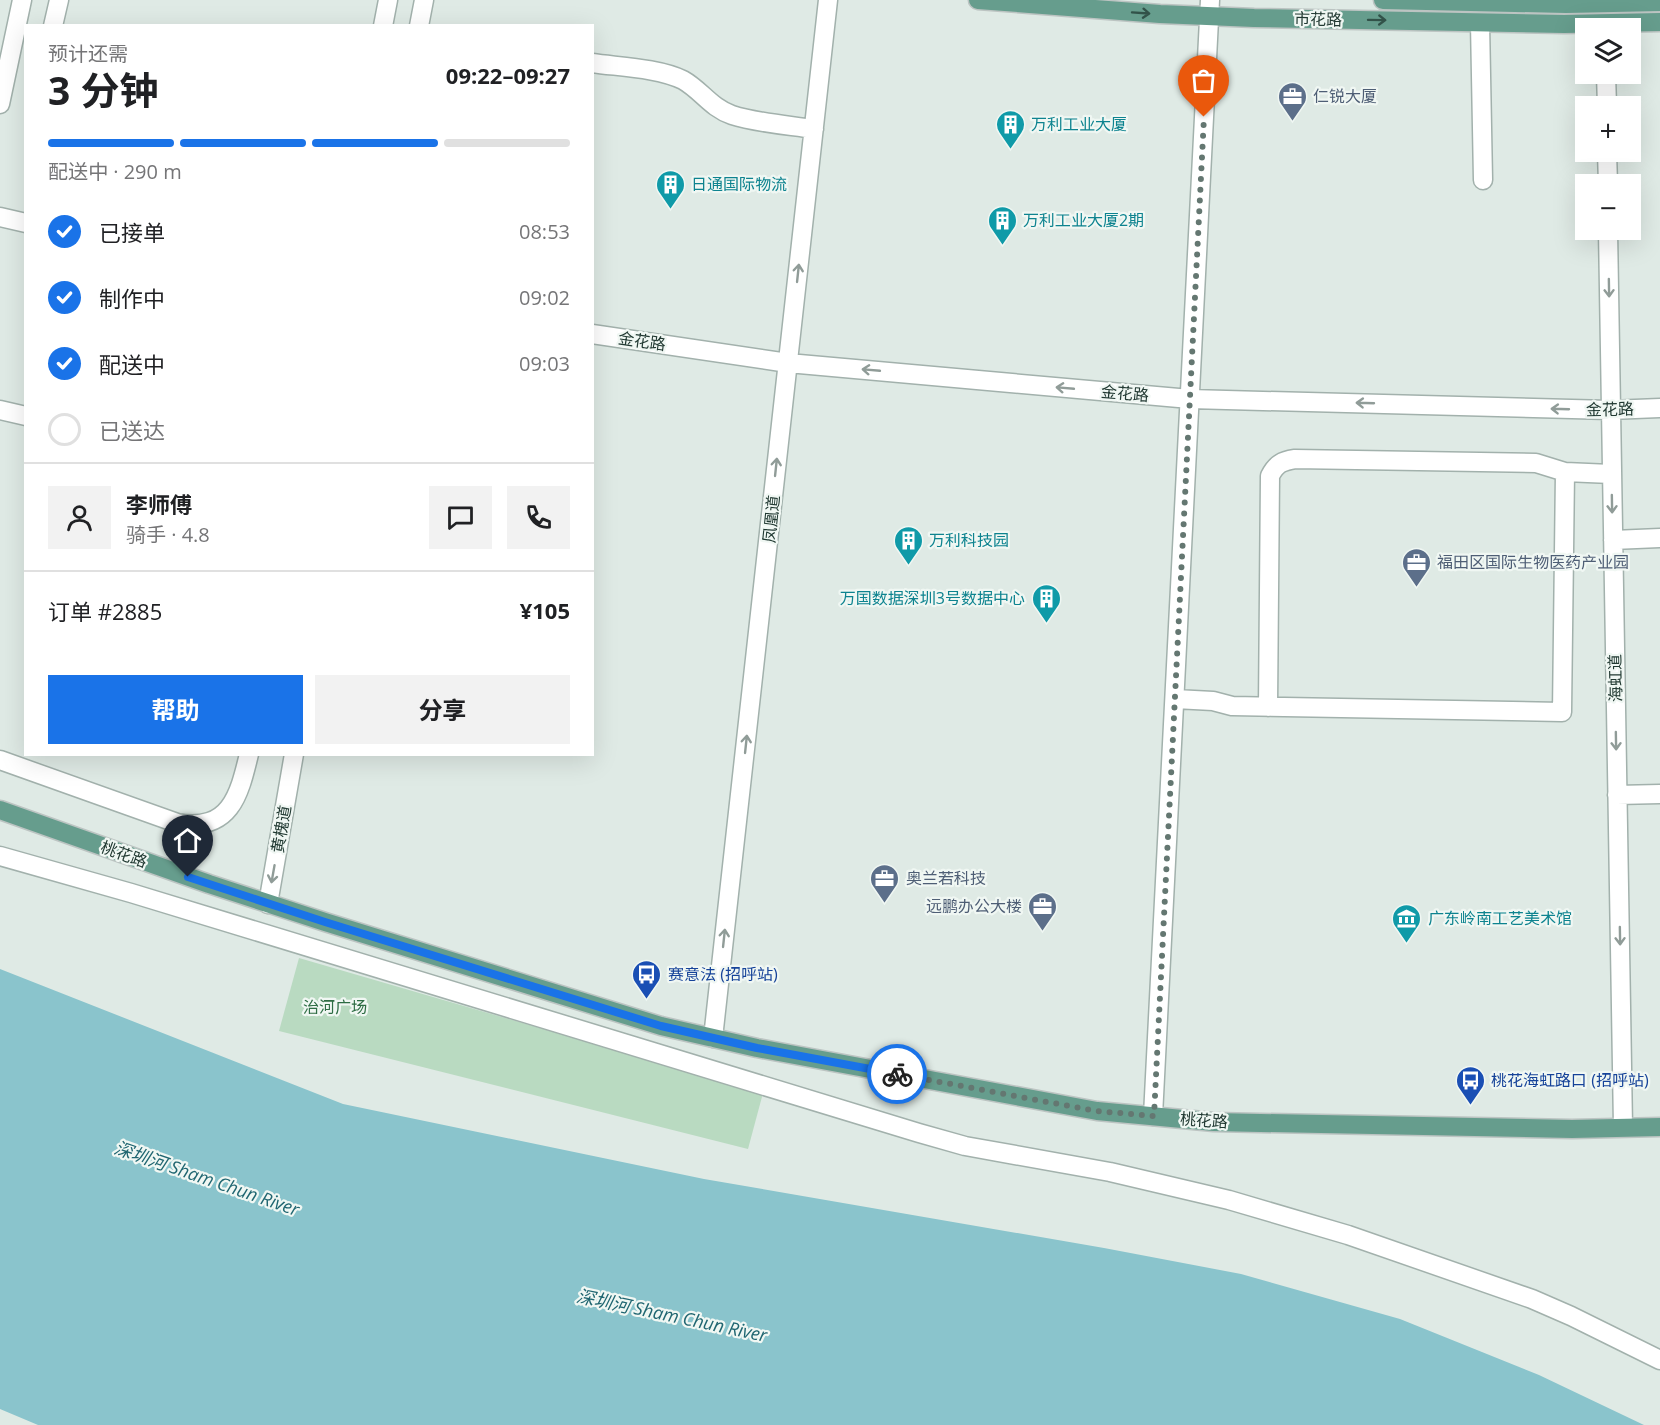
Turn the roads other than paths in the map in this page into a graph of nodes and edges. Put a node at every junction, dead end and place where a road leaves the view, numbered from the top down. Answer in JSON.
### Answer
{"nodes":[{"id":1,"x":22,"y":0,"type":"edge"},
{"id":2,"x":59,"y":0,"type":"edge"},
{"id":3,"x":388,"y":0,"type":"edge"},
{"id":4,"x":424,"y":0,"type":"edge"},
{"id":5,"x":828,"y":0,"type":"edge"},
{"id":6,"x":978,"y":0,"type":"edge"},
{"id":7,"x":1383,"y":0,"type":"edge"},
{"id":8,"x":1606,"y":2,"type":"edge"},
{"id":9,"x":1660,"y":2,"type":"edge"},
{"id":10,"x":1210,"y":8,"type":"edge"},
{"id":11,"x":1606,"y":18,"type":"edge"},
{"id":12,"x":1660,"y":22,"type":"edge"},
{"id":13,"x":1480,"y":23,"type":"junction"},
{"id":14,"x":1641,"y":23,"type":"edge"},
{"id":15,"x":53,"y":24,"type":"edge"},
{"id":16,"x":383,"y":24,"type":"edge"},
{"id":17,"x":419,"y":24,"type":"edge"},
{"id":18,"x":1575,"y":25,"type":"edge"},
{"id":19,"x":594,"y":63,"type":"edge"},
{"id":20,"x":0,"y":104,"type":"edge"},
{"id":21,"x":814,"y":129,"type":"junction"},
{"id":22,"x":1483,"y":180,"type":"dead end"},
{"id":23,"x":0,"y":217,"type":"edge"},
{"id":24,"x":24,"y":223,"type":"edge"},
{"id":25,"x":1608,"y":240,"type":"edge"},
{"id":26,"x":594,"y":334,"type":"edge"},
{"id":27,"x":788,"y":363,"type":"junction"},
{"id":28,"x":1190,"y":399,"type":"junction"},
{"id":29,"x":1660,"y":408,"type":"edge"},
{"id":30,"x":0,"y":410,"type":"edge"},
{"id":31,"x":1610,"y":410,"type":"junction"},
{"id":32,"x":24,"y":416,"type":"edge"},
{"id":33,"x":1565,"y":472,"type":"junction"},
{"id":34,"x":1611,"y":474,"type":"junction"},
{"id":35,"x":1660,"y":538,"type":"edge"},
{"id":36,"x":1613,"y":540,"type":"junction"},
{"id":37,"x":1175,"y":699,"type":"junction"},
{"id":38,"x":1268,"y":707,"type":"junction"},
{"id":39,"x":249,"y":756,"type":"edge"},
{"id":40,"x":294,"y":756,"type":"edge"},
{"id":41,"x":0,"y":760,"type":"edge"},
{"id":42,"x":1660,"y":794,"type":"edge"},
{"id":43,"x":1617,"y":795,"type":"junction"},
{"id":44,"x":0,"y":810,"type":"edge"},
{"id":45,"x":0,"y":856,"type":"edge"},
{"id":46,"x":268,"y":904,"type":"junction"},
{"id":47,"x":713,"y":1038,"type":"junction"},
{"id":48,"x":1154,"y":1116,"type":"junction"},
{"id":49,"x":1623,"y":1127,"type":"junction"},
{"id":50,"x":1660,"y":1127,"type":"edge"},
{"id":51,"x":1660,"y":1360,"type":"edge"}],
"edges":[{"from":1,"to":20,"type":"street"},
{"from":2,"to":15,"type":"street"},
{"from":3,"to":16,"type":"street"},
{"from":4,"to":17,"type":"street"},
{"from":5,"to":21,"type":"street","name":"凤凰道"},
{"from":6,"to":10,"type":"main road","name":"市花路","one_way":true},
{"from":7,"to":8,"type":"main road"},
{"from":8,"to":9,"type":"main road"},
{"from":8,"to":11,"type":"street"},
{"from":10,"to":13,"type":"main road","name":"市花路","one_way":true},
{"from":10,"to":28,"type":"street"},
{"from":12,"to":14,"type":"main road","name":"市花路"},
{"from":13,"to":18,"type":"main road","name":"市花路"},
{"from":13,"to":22,"type":"street"},
{"from":19,"to":21,"type":"street"},
{"from":27,"to":21,"type":"street","name":"凤凰道","one_way":true},
{"from":23,"to":24,"type":"street"},
{"from":25,"to":31,"type":"street","name":"海虹道","one_way":true},
{"from":26,"to":27,"type":"street","name":"金花路"},
{"from":28,"to":27,"type":"street","name":"金花路","one_way":true},
{"from":47,"to":27,"type":"street","name":"凤凰道","one_way":true},
{"from":31,"to":28,"type":"street","name":"金花路","one_way":true},
{"from":28,"to":37,"type":"street"},
{"from":29,"to":31,"type":"street","name":"金花路"},
{"from":30,"to":32,"type":"street"},
{"from":31,"to":34,"type":"street","name":"海虹道"},
{"from":33,"to":34,"type":"street"},
{"from":33,"to":38,"type":"street"},
{"from":33,"to":38,"type":"street"},
{"from":34,"to":36,"type":"street","name":"海虹道","one_way":true},
{"from":35,"to":36,"type":"street"},
{"from":36,"to":43,"type":"street","name":"海虹道","one_way":true},
{"from":37,"to":38,"type":"street"},
{"from":37,"to":48,"type":"street"},
{"from":39,"to":41,"type":"street"},
{"from":40,"to":46,"type":"street","name":"黄槐道","one_way":true},
{"from":42,"to":43,"type":"street"},
{"from":43,"to":49,"type":"street","name":"海虹道","one_way":true},
{"from":44,"to":46,"type":"main road","name":"桃花路"},
{"from":45,"to":51,"type":"street"},
{"from":46,"to":47,"type":"main road","name":"桃花路"},
{"from":47,"to":48,"type":"main road","name":"桃花路"},
{"from":48,"to":49,"type":"main road","name":"桃花路"},
{"from":49,"to":50,"type":"main road","name":"桃花路"}]}
